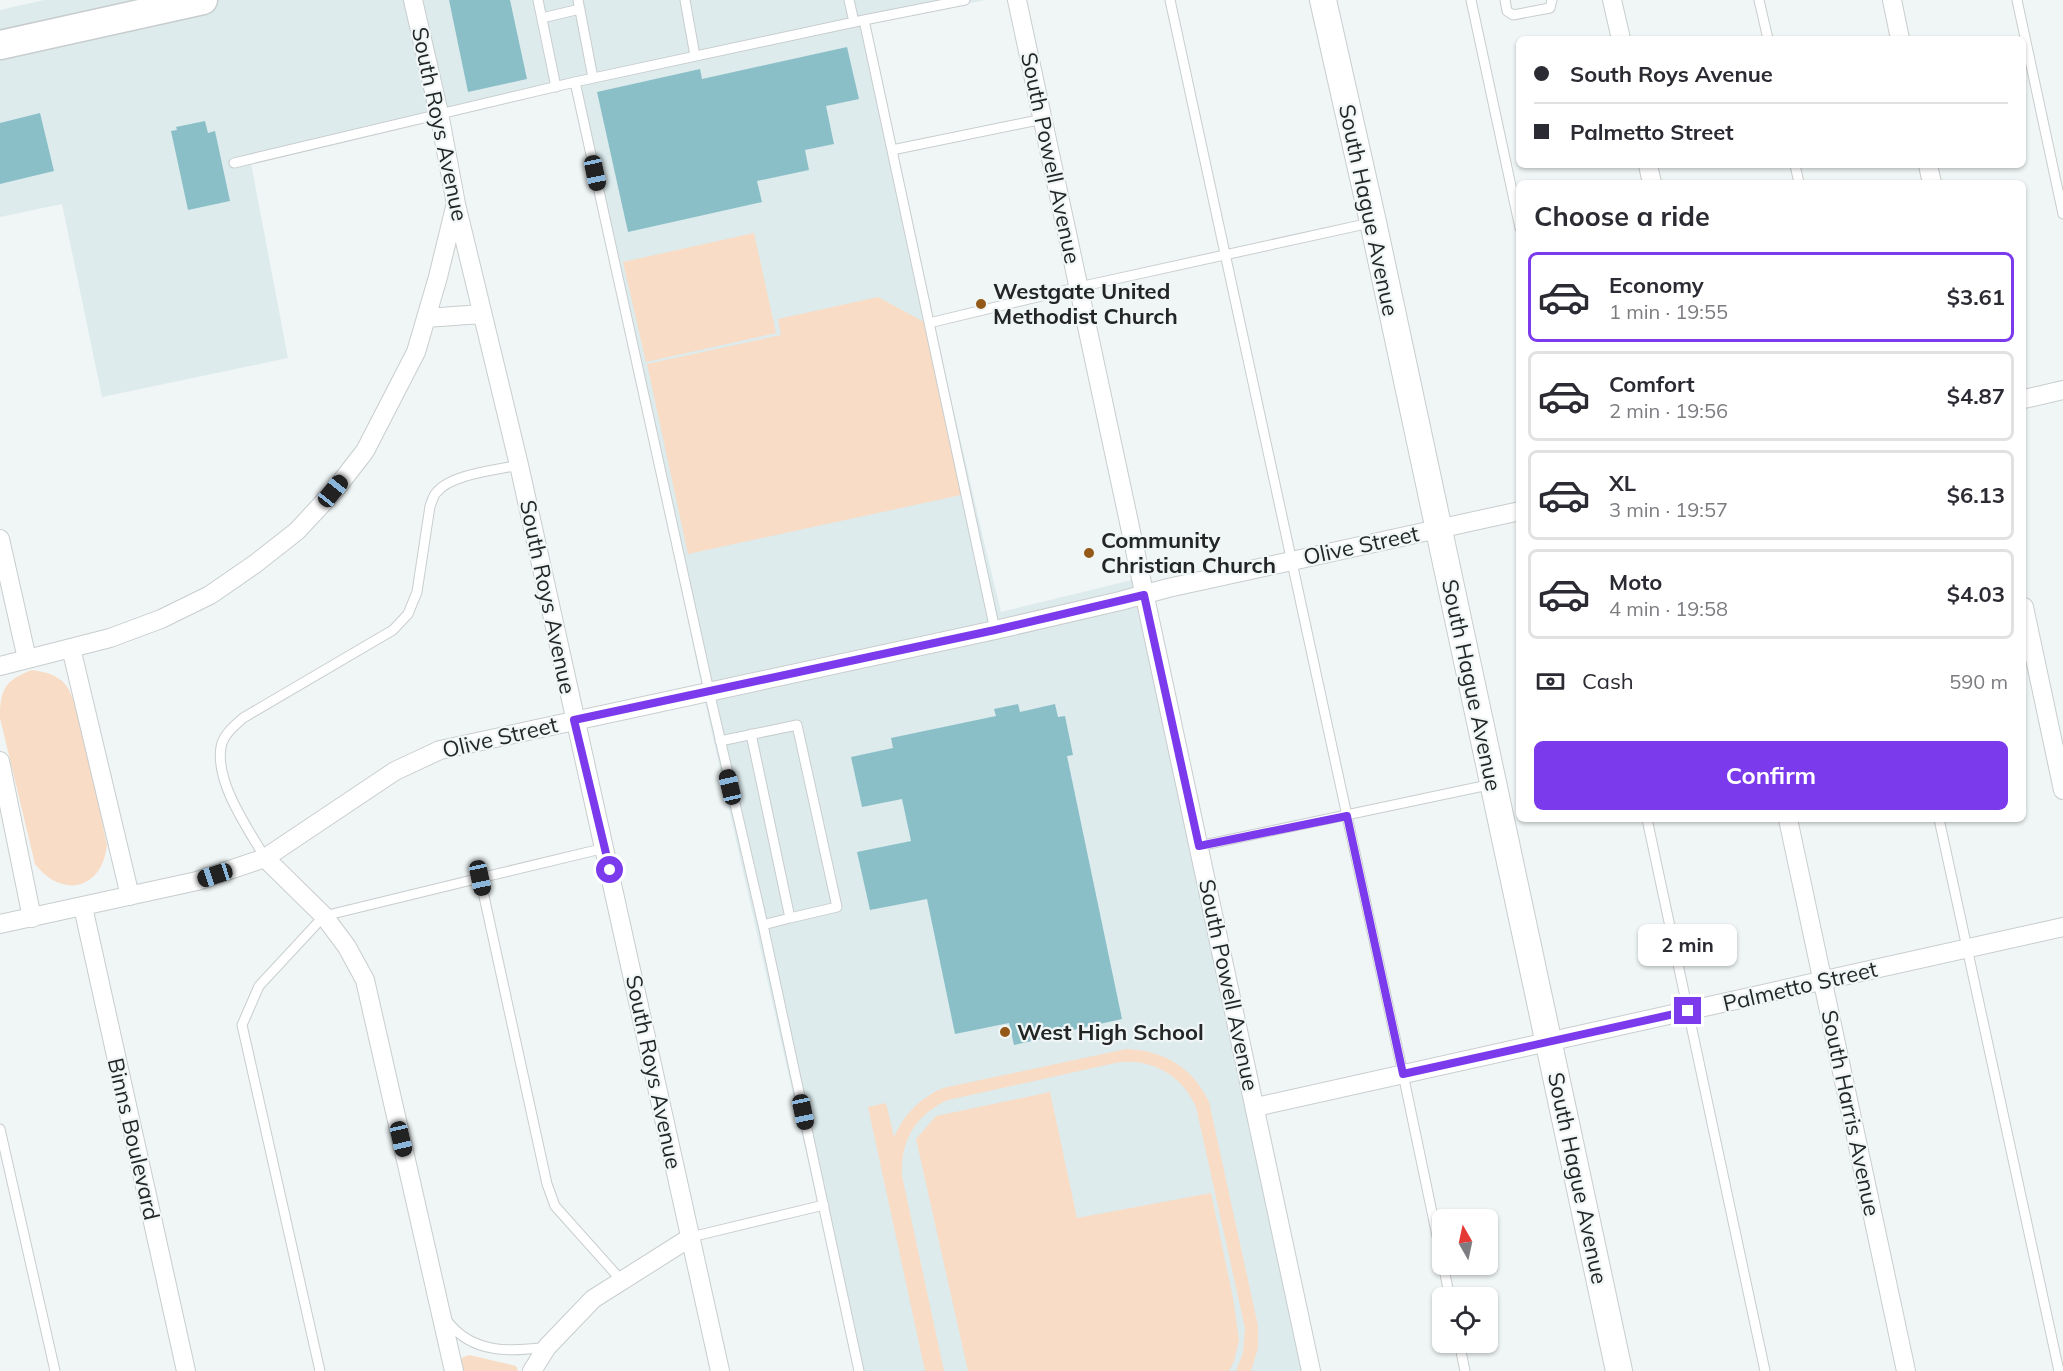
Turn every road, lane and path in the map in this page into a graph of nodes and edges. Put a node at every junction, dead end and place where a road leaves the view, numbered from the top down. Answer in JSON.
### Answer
{"nodes":[{"id":1,"x":203,"y":0,"type":"edge"},
{"id":2,"x":413,"y":0,"type":"edge"},
{"id":3,"x":538,"y":0,"type":"edge"},
{"id":4,"x":685,"y":0,"type":"edge"},
{"id":5,"x":849,"y":0,"type":"edge"},
{"id":6,"x":962,"y":0,"type":"edge"},
{"id":7,"x":1017,"y":0,"type":"edge"},
{"id":8,"x":1170,"y":0,"type":"edge"},
{"id":9,"x":1323,"y":0,"type":"edge"},
{"id":10,"x":1471,"y":0,"type":"edge"},
{"id":11,"x":1505,"y":0,"type":"edge"},
{"id":12,"x":1552,"y":0,"type":"edge"},
{"id":13,"x":1612,"y":0,"type":"edge"},
{"id":14,"x":1759,"y":0,"type":"edge"},
{"id":15,"x":1892,"y":0,"type":"edge"},
{"id":16,"x":2017,"y":0,"type":"edge"},
{"id":17,"x":579,"y":5,"type":"edge"},
{"id":18,"x":542,"y":18,"type":"junction"},
{"id":19,"x":864,"y":20,"type":"junction"},
{"id":20,"x":854,"y":22,"type":"junction"},
{"id":21,"x":1620,"y":36,"type":"edge"},
{"id":22,"x":1767,"y":36,"type":"edge"},
{"id":23,"x":1899,"y":36,"type":"edge"},
{"id":24,"x":2025,"y":36,"type":"edge"},
{"id":25,"x":2026,"y":42,"type":"edge"},
{"id":26,"x":0,"y":45,"type":"edge"},
{"id":27,"x":695,"y":56,"type":"junction"},
{"id":28,"x":594,"y":78,"type":"junction"},
{"id":29,"x":575,"y":82,"type":"junction"},
{"id":30,"x":556,"y":87,"type":"junction"},
{"id":31,"x":439,"y":113,"type":"junction"},
{"id":32,"x":1043,"y":119,"type":"junction"},
{"id":33,"x":892,"y":150,"type":"junction"},
{"id":34,"x":234,"y":163,"type":"dead end"},
{"id":35,"x":456,"y":204,"type":"junction"},
{"id":36,"x":1516,"y":209,"type":"edge"},
{"id":37,"x":2063,"y":214,"type":"edge"},
{"id":38,"x":1372,"y":222,"type":"junction"},
{"id":39,"x":1226,"y":255,"type":"junction"},
{"id":40,"x":1079,"y":287,"type":"junction"},
{"id":41,"x":482,"y":314,"type":"junction"},
{"id":42,"x":426,"y":318,"type":"junction"},
{"id":43,"x":929,"y":323,"type":"junction"},
{"id":44,"x":2063,"y":390,"type":"edge"},
{"id":45,"x":2026,"y":399,"type":"edge"},
{"id":46,"x":519,"y":465,"type":"junction"},
{"id":47,"x":1516,"y":512,"type":"edge"},
{"id":48,"x":1438,"y":528,"type":"junction"},
{"id":49,"x":0,"y":539,"type":"edge"},
{"id":50,"x":1291,"y":561,"type":"junction"},
{"id":51,"x":1144,"y":595,"type":"junction"},
{"id":52,"x":2026,"y":616,"type":"edge"},
{"id":53,"x":995,"y":630,"type":"junction"},
{"id":54,"x":70,"y":648,"type":"junction"},
{"id":55,"x":27,"y":659,"type":"junction"},
{"id":56,"x":0,"y":666,"type":"edge"},
{"id":57,"x":709,"y":691,"type":"junction"},
{"id":58,"x":574,"y":720,"type":"junction"},
{"id":59,"x":751,"y":734,"type":"junction"},
{"id":60,"x":720,"y":741,"type":"junction"},
{"id":61,"x":0,"y":761,"type":"edge"},
{"id":62,"x":1493,"y":784,"type":"junction"},
{"id":63,"x":2063,"y":790,"type":"edge"},
{"id":64,"x":1347,"y":816,"type":"junction"},
{"id":65,"x":1648,"y":822,"type":"edge"},
{"id":66,"x":1789,"y":822,"type":"edge"},
{"id":67,"x":1940,"y":822,"type":"edge"},
{"id":68,"x":1199,"y":846,"type":"junction"},
{"id":69,"x":605,"y":848,"type":"junction"},
{"id":70,"x":265,"y":858,"type":"junction"},
{"id":71,"x":480,"y":878,"type":"junction"},
{"id":72,"x":130,"y":896,"type":"junction"},
{"id":73,"x":83,"y":907,"type":"junction"},
{"id":74,"x":324,"y":916,"type":"junction"},
{"id":75,"x":32,"y":918,"type":"junction"},
{"id":76,"x":790,"y":918,"type":"junction"},
{"id":77,"x":0,"y":924,"type":"edge"},
{"id":78,"x":763,"y":925,"type":"junction"},
{"id":79,"x":2063,"y":927,"type":"edge"},
{"id":80,"x":1967,"y":949,"type":"junction"},
{"id":81,"x":1822,"y":981,"type":"junction"},
{"id":82,"x":1688,"y":1011,"type":"junction"},
{"id":83,"x":1548,"y":1042,"type":"junction"},
{"id":84,"x":1403,"y":1074,"type":"junction"},
{"id":85,"x":1256,"y":1107,"type":"junction"},
{"id":86,"x":0,"y":1129,"type":"edge"},
{"id":87,"x":824,"y":1205,"type":"junction"},
{"id":88,"x":691,"y":1238,"type":"junction"},
{"id":89,"x":622,"y":1281,"type":"junction"},
{"id":90,"x":1448,"y":1287,"type":"edge"},
{"id":91,"x":442,"y":1315,"type":"junction"},
{"id":92,"x":547,"y":1347,"type":"junction"},
{"id":93,"x":1461,"y":1353,"type":"edge"},
{"id":94,"x":55,"y":1371,"type":"edge"},
{"id":95,"x":186,"y":1371,"type":"edge"},
{"id":96,"x":320,"y":1371,"type":"edge"},
{"id":97,"x":454,"y":1371,"type":"edge"},
{"id":98,"x":532,"y":1371,"type":"edge"},
{"id":99,"x":720,"y":1371,"type":"edge"},
{"id":100,"x":859,"y":1371,"type":"edge"},
{"id":101,"x":1311,"y":1371,"type":"edge"},
{"id":102,"x":1465,"y":1371,"type":"edge"},
{"id":103,"x":1619,"y":1371,"type":"edge"},
{"id":104,"x":1766,"y":1371,"type":"edge"},
{"id":105,"x":1906,"y":1371,"type":"edge"},
{"id":106,"x":2059,"y":1371,"type":"edge"}],
"edges":[{"from":1,"to":26,"type":"main road"},
{"from":2,"to":31,"type":"street","name":"South Roys Avenue"},
{"from":3,"to":18,"type":"lane"},
{"from":4,"to":27,"type":"lane"},
{"from":5,"to":20,"type":"lane"},
{"from":6,"to":19,"type":"lane"},
{"from":7,"to":32,"type":"street","name":"South Powell Avenue"},
{"from":8,"to":39,"type":"lane"},
{"from":9,"to":38,"type":"main road","name":"South Hague Avenue"},
{"from":10,"to":36,"type":"lane"},
{"from":11,"to":12,"type":"lane"},
{"from":13,"to":21,"type":"street"},
{"from":14,"to":22,"type":"lane"},
{"from":15,"to":23,"type":"street"},
{"from":16,"to":24,"type":"lane"},
{"from":17,"to":18,"type":"lane"},
{"from":17,"to":28,"type":"lane"},
{"from":18,"to":30,"type":"lane"},
{"from":19,"to":20,"type":"lane"},
{"from":19,"to":33,"type":"lane"},
{"from":20,"to":27,"type":"lane"},
{"from":25,"to":37,"type":"lane"},
{"from":27,"to":28,"type":"lane"},
{"from":28,"to":29,"type":"lane"},
{"from":29,"to":30,"type":"lane"},
{"from":29,"to":57,"type":"lane"},
{"from":30,"to":31,"type":"lane"},
{"from":31,"to":34,"type":"lane"},
{"from":31,"to":35,"type":"street","name":"South Roys Avenue"},
{"from":32,"to":33,"type":"lane"},
{"from":32,"to":40,"type":"street","name":"South Powell Avenue"},
{"from":33,"to":43,"type":"lane"},
{"from":35,"to":41,"type":"street","name":"South Roys Avenue"},
{"from":35,"to":42,"type":"street"},
{"from":38,"to":39,"type":"lane"},
{"from":38,"to":48,"type":"main road","name":"South Hague Avenue"},
{"from":39,"to":40,"type":"lane"},
{"from":39,"to":50,"type":"lane"},
{"from":40,"to":43,"type":"lane"},
{"from":40,"to":51,"type":"street","name":"South Powell Avenue"},
{"from":41,"to":42,"type":"street"},
{"from":41,"to":46,"type":"street","name":"South Roys Avenue"},
{"from":42,"to":54,"type":"street"},
{"from":43,"to":53,"type":"lane"},
{"from":44,"to":45,"type":"street"},
{"from":46,"to":58,"type":"street","name":"South Roys Avenue"},
{"from":46,"to":70,"type":"lane"},
{"from":47,"to":48,"type":"street","name":"Olive Street"},
{"from":48,"to":50,"type":"street","name":"Olive Street"},
{"from":48,"to":62,"type":"main road","name":"South Hague Avenue"},
{"from":49,"to":55,"type":"street"},
{"from":50,"to":51,"type":"street","name":"Olive Street"},
{"from":50,"to":64,"type":"lane"},
{"from":51,"to":53,"type":"street","name":"Olive Street"},
{"from":51,"to":68,"type":"street","name":"South Powell Avenue"},
{"from":52,"to":63,"type":"street"},
{"from":53,"to":57,"type":"street","name":"Olive Street"},
{"from":54,"to":55,"type":"street"},
{"from":54,"to":72,"type":"street"},
{"from":55,"to":56,"type":"street"},
{"from":57,"to":58,"type":"street","name":"Olive Street"},
{"from":57,"to":60,"type":"lane"},
{"from":58,"to":69,"type":"street","name":"South Roys Avenue"},
{"from":58,"to":70,"type":"street","name":"Olive Street"},
{"from":59,"to":60,"type":"lane"},
{"from":59,"to":76,"type":"lane"},
{"from":59,"to":76,"type":"lane"},
{"from":60,"to":78,"type":"lane"},
{"from":61,"to":75,"type":"street"},
{"from":62,"to":64,"type":"lane"},
{"from":62,"to":83,"type":"main road","name":"South Hague Avenue"},
{"from":64,"to":68,"type":"lane"},
{"from":64,"to":84,"type":"lane"},
{"from":65,"to":82,"type":"lane"},
{"from":66,"to":81,"type":"street","name":"South Harris Avenue"},
{"from":67,"to":80,"type":"lane"},
{"from":68,"to":85,"type":"street","name":"South Powell Avenue"},
{"from":69,"to":71,"type":"lane"},
{"from":69,"to":88,"type":"street","name":"South Roys Avenue"},
{"from":70,"to":72,"type":"street","name":"Olive Street"},
{"from":70,"to":74,"type":"street"},
{"from":71,"to":74,"type":"lane"},
{"from":71,"to":89,"type":"lane"},
{"from":72,"to":73,"type":"street","name":"Olive Street"},
{"from":73,"to":75,"type":"street","name":"Olive Street"},
{"from":73,"to":95,"type":"street","name":"Binns Boulevard"},
{"from":74,"to":91,"type":"street"},
{"from":74,"to":96,"type":"lane"},
{"from":75,"to":77,"type":"street","name":"Olive Street"},
{"from":76,"to":78,"type":"lane"},
{"from":78,"to":87,"type":"lane"},
{"from":79,"to":80,"type":"street","name":"Palmetto Street"},
{"from":80,"to":81,"type":"street","name":"Palmetto Street"},
{"from":80,"to":106,"type":"lane"},
{"from":81,"to":82,"type":"street","name":"Palmetto Street"},
{"from":81,"to":105,"type":"street","name":"South Harris Avenue"},
{"from":82,"to":83,"type":"street","name":"Palmetto Street"},
{"from":82,"to":104,"type":"lane"},
{"from":83,"to":84,"type":"street","name":"Palmetto Street"},
{"from":83,"to":103,"type":"main road","name":"South Hague Avenue"},
{"from":84,"to":85,"type":"street","name":"Palmetto Street"},
{"from":84,"to":90,"type":"lane"},
{"from":85,"to":101,"type":"street","name":"South Powell Avenue"},
{"from":86,"to":94,"type":"lane"},
{"from":87,"to":88,"type":"lane"},
{"from":87,"to":100,"type":"lane"},
{"from":88,"to":89,"type":"street"},
{"from":88,"to":99,"type":"street","name":"South Roys Avenue"},
{"from":89,"to":92,"type":"street"},
{"from":91,"to":92,"type":"lane"},
{"from":91,"to":97,"type":"street"},
{"from":92,"to":98,"type":"street"},
{"from":93,"to":102,"type":"lane"}]}
